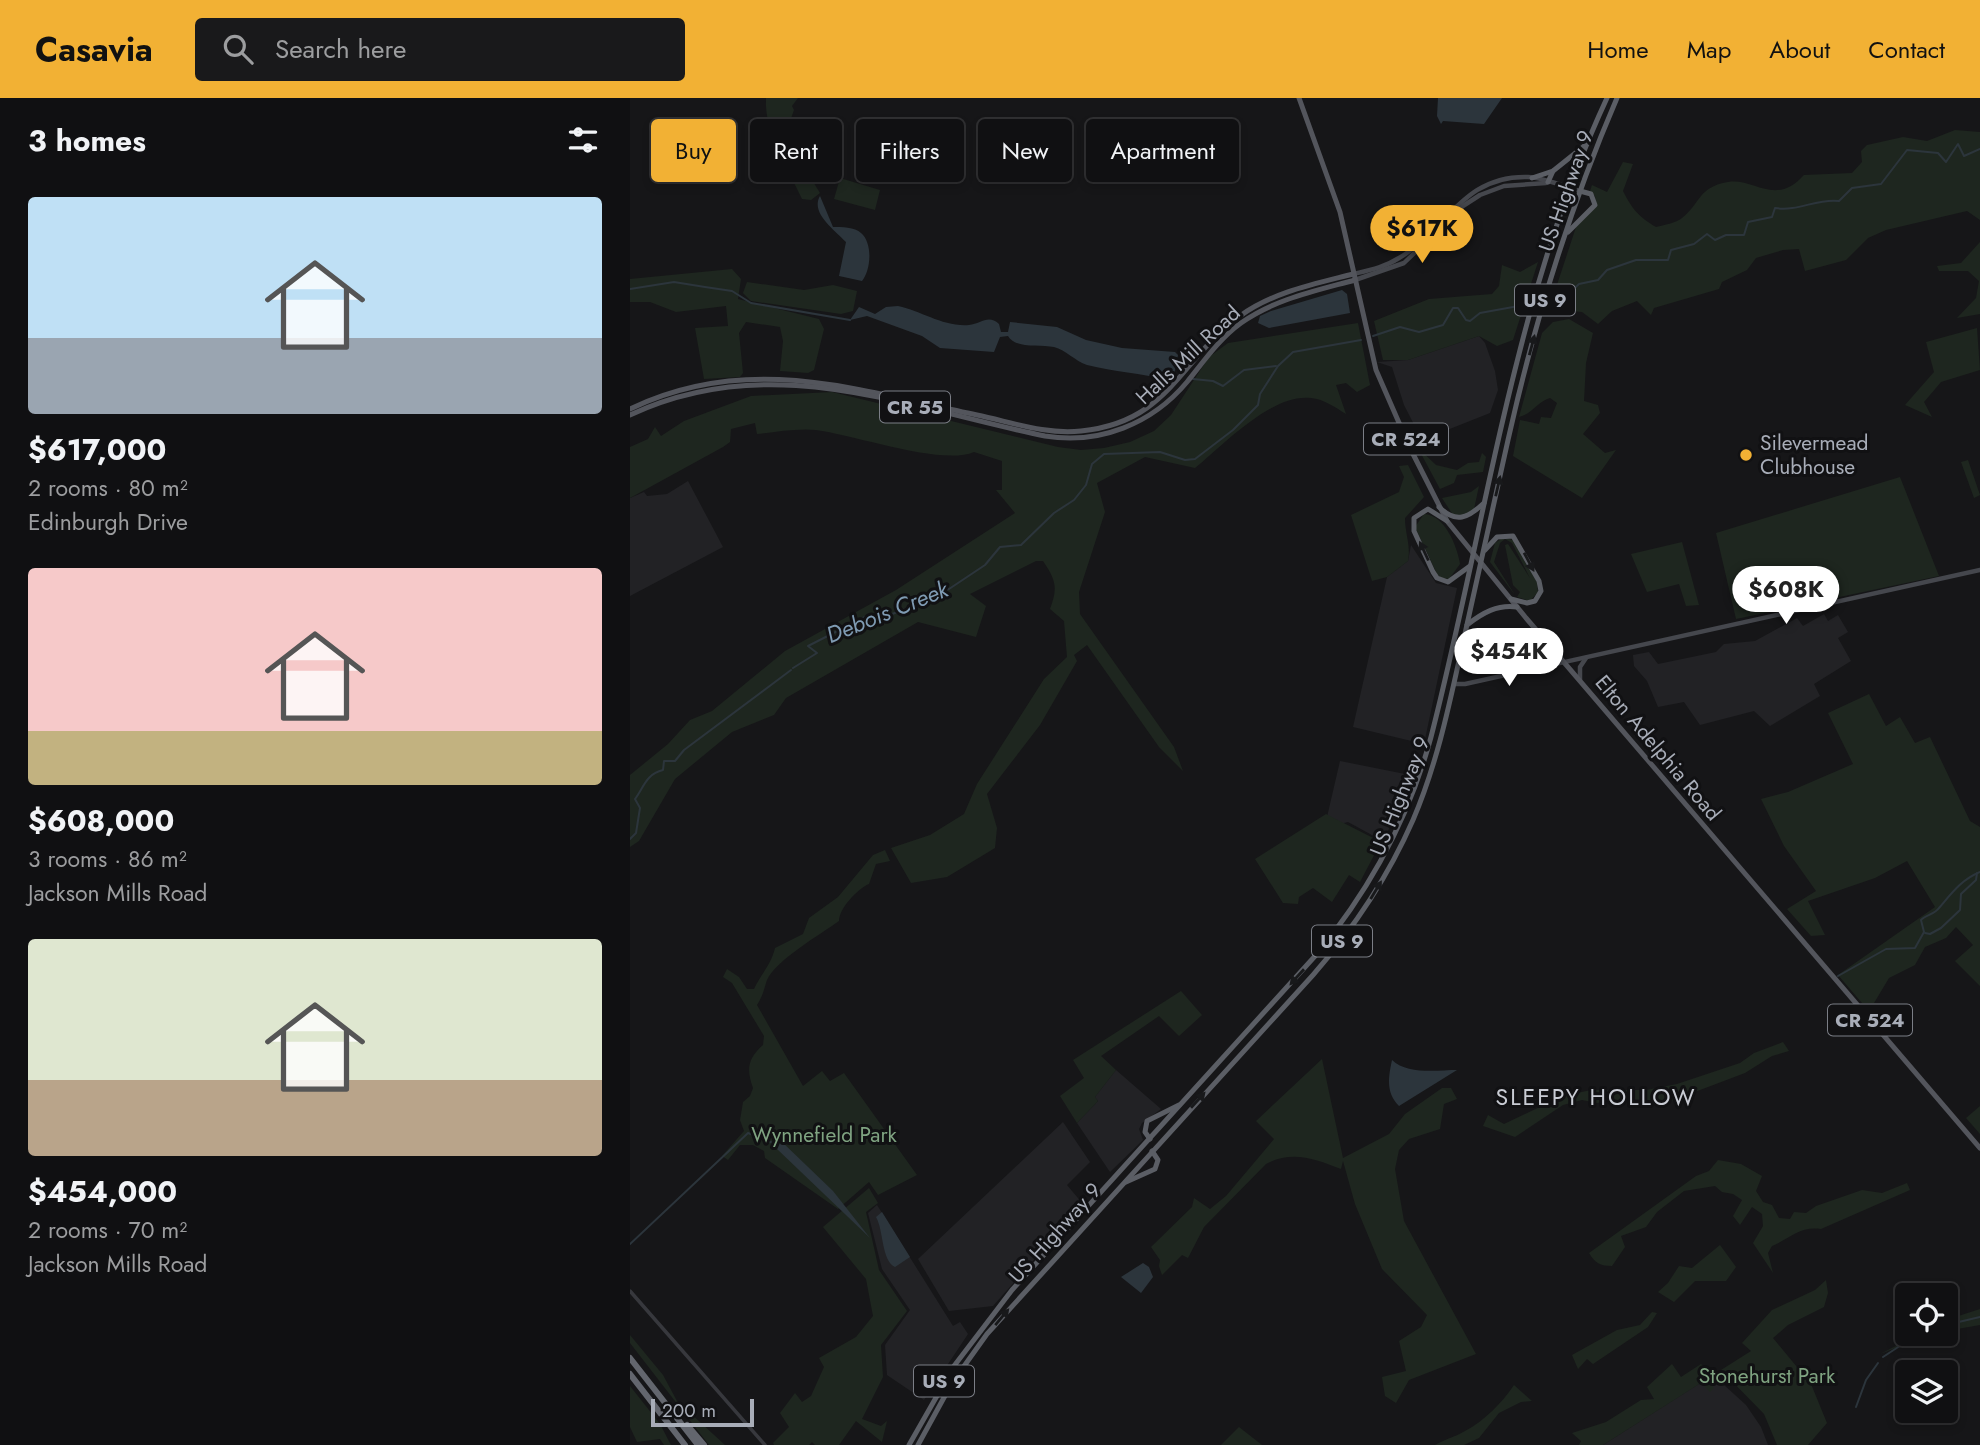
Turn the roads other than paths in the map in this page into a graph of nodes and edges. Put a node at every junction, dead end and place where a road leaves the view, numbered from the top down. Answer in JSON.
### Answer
{"nodes":[{"id":1,"x":1299,"y":98,"type":"edge"},
{"id":2,"x":1607,"y":98,"type":"edge"},
{"id":3,"x":1617,"y":98,"type":"edge"},
{"id":4,"x":1589,"y":142,"type":"junction"},
{"id":5,"x":1553,"y":171,"type":"junction"},
{"id":6,"x":1532,"y":177,"type":"junction"},
{"id":7,"x":1548,"y":182,"type":"junction"},
{"id":8,"x":1571,"y":189,"type":"junction"},
{"id":9,"x":1580,"y":191,"type":"junction"},
{"id":10,"x":1566,"y":234,"type":"junction"},
{"id":11,"x":1354,"y":277,"type":"junction"},
{"id":12,"x":1183,"y":381,"type":"junction"},
{"id":13,"x":630,"y":409,"type":"edge"},
{"id":14,"x":630,"y":415,"type":"edge"},
{"id":15,"x":1484,"y":503,"type":"junction"},
{"id":16,"x":1439,"y":507,"type":"junction"},
{"id":17,"x":1447,"y":521,"type":"junction"},
{"id":18,"x":1483,"y":552,"type":"junction"},
{"id":19,"x":1472,"y":553,"type":"junction"},
{"id":20,"x":1481,"y":564,"type":"junction"},
{"id":21,"x":1470,"y":566,"type":"junction"},
{"id":22,"x":1980,"y":570,"type":"edge"},
{"id":23,"x":1511,"y":599,"type":"junction"},
{"id":24,"x":1517,"y":607,"type":"junction"},
{"id":25,"x":1467,"y":625,"type":"junction"},
{"id":26,"x":1553,"y":649,"type":"junction"},
{"id":27,"x":1586,"y":658,"type":"junction"},
{"id":28,"x":1565,"y":663,"type":"junction"},
{"id":29,"x":1545,"y":667,"type":"junction"},
{"id":30,"x":1580,"y":680,"type":"junction"},
{"id":31,"x":1454,"y":684,"type":"junction"},
{"id":32,"x":1183,"y":1103,"type":"junction"},
{"id":33,"x":1150,"y":1139,"type":"junction"},
{"id":34,"x":1163,"y":1139,"type":"junction"},
{"id":35,"x":1980,"y":1148,"type":"edge"},
{"id":36,"x":1152,"y":1151,"type":"junction"},
{"id":37,"x":1139,"y":1152,"type":"junction"},
{"id":38,"x":1122,"y":1184,"type":"junction"},
{"id":39,"x":630,"y":1291,"type":"edge"},
{"id":40,"x":630,"y":1358,"type":"edge"},
{"id":41,"x":630,"y":1374,"type":"edge"},
{"id":42,"x":658,"y":1394,"type":"junction"},
{"id":43,"x":685,"y":1445,"type":"edge"},
{"id":44,"x":698,"y":1445,"type":"edge"},
{"id":45,"x":704,"y":1445,"type":"edge"},
{"id":46,"x":765,"y":1445,"type":"edge"},
{"id":47,"x":909,"y":1445,"type":"edge"},
{"id":48,"x":918,"y":1445,"type":"edge"}],
"edges":[{"from":1,"to":11,"type":"main road","name":"Elton Adelphia Road","number":"CR 524"},
{"from":2,"to":4,"type":"highway","name":"US Highway 9","number":"US 9"},
{"from":3,"to":9,"type":"highway","name":"US Highway 9","number":"US 9"},
{"from":4,"to":5,"type":"highway"},
{"from":4,"to":8,"type":"highway","name":"US Highway 9","number":"US 9"},
{"from":5,"to":6,"type":"highway"},
{"from":5,"to":7,"type":"highway"},
{"from":6,"to":7,"type":"main road"},
{"from":6,"to":11,"type":"main road"},
{"from":7,"to":8,"type":"main road"},
{"from":7,"to":11,"type":"main road"},
{"from":8,"to":9,"type":"main road"},
{"from":8,"to":15,"type":"highway","name":"US Highway 9","number":"US 9"},
{"from":9,"to":10,"type":"highway","name":"US Highway 9","number":"US 9"},
{"from":9,"to":10,"type":"highway"},
{"from":18,"to":10,"type":"highway","name":"US Highway 9","number":"US 9","one_way":true},
{"from":11,"to":12,"type":"main road","name":"Halls Mill Road","number":"CR 55"},
{"from":11,"to":16,"type":"main road","name":"Elton Adelphia Road","number":"CR 524"},
{"from":12,"to":13,"type":"main road","name":"Halls Mill Road","number":"CR 55"},
{"from":12,"to":14,"type":"main road","name":"Halls Mill Road","number":"CR 55"},
{"from":15,"to":16,"type":"highway"},
{"from":15,"to":19,"type":"highway","name":"US Highway 9","number":"US 9"},
{"from":16,"to":17,"type":"main road","name":"Elton Adelphia Road","number":"CR 524"},
{"from":17,"to":19,"type":"main road","name":"Elton Adelphia Road","number":"CR 524"},
{"from":21,"to":17,"type":"highway","one_way":true},
{"from":18,"to":20,"type":"highway","name":"US Highway 9","number":"US 9"},
{"from":18,"to":23,"type":"highway","one_way":true},
{"from":19,"to":20,"type":"main road","name":"Elton Adelphia Road","number":"CR 524"},
{"from":19,"to":21,"type":"highway","name":"US Highway 9","number":"US 9"},
{"from":20,"to":23,"type":"main road","name":"Elton Adelphia Road","number":"CR 524"},
{"from":20,"to":25,"type":"highway","name":"US Highway 9","number":"US 9"},
{"from":21,"to":32,"type":"highway","name":"US Highway 9","number":"US 9","one_way":true},
{"from":22,"to":27,"type":"main road"},
{"from":23,"to":24,"type":"main road","name":"Elton Adelphia Road","number":"CR 524"},
{"from":24,"to":25,"type":"highway"},
{"from":24,"to":26,"type":"main road","name":"Elton Adelphia Road","number":"CR 524"},
{"from":25,"to":31,"type":"highway","name":"US Highway 9","number":"US 9"},
{"from":26,"to":28,"type":"main road","name":"Elton Adelphia Road","number":"CR 524"},
{"from":26,"to":29,"type":"main road"},
{"from":27,"to":28,"type":"main road"},
{"from":27,"to":30,"type":"main road"},
{"from":28,"to":29,"type":"main road"},
{"from":28,"to":30,"type":"main road","name":"Elton Adelphia Road","number":"CR 524"},
{"from":29,"to":31,"type":"main road"},
{"from":30,"to":35,"type":"main road","name":"Elton Adelphia Road","number":"CR 524"},
{"from":34,"to":31,"type":"highway","name":"US Highway 9","number":"US 9","one_way":true},
{"from":32,"to":33,"type":"highway","name":"US Highway 9","number":"US 9"},
{"from":32,"to":33,"type":"highway"},
{"from":33,"to":34,"type":"highway"},
{"from":33,"to":37,"type":"highway","name":"US Highway 9","number":"US 9"},
{"from":34,"to":36,"type":"highway","name":"US Highway 9","number":"US 9"},
{"from":36,"to":37,"type":"highway"},
{"from":36,"to":38,"type":"highway","name":"US Highway 9","number":"US 9"},
{"from":36,"to":38,"type":"highway"},
{"from":37,"to":47,"type":"highway","name":"US Highway 9","number":"US 9"},
{"from":48,"to":38,"type":"highway","name":"US Highway 9","number":"US 9","one_way":true},
{"from":39,"to":46,"type":"street"},
{"from":40,"to":42,"type":"highway"},
{"from":41,"to":43,"type":"highway"},
{"from":42,"to":44,"type":"highway"},
{"from":42,"to":45,"type":"highway"}]}
